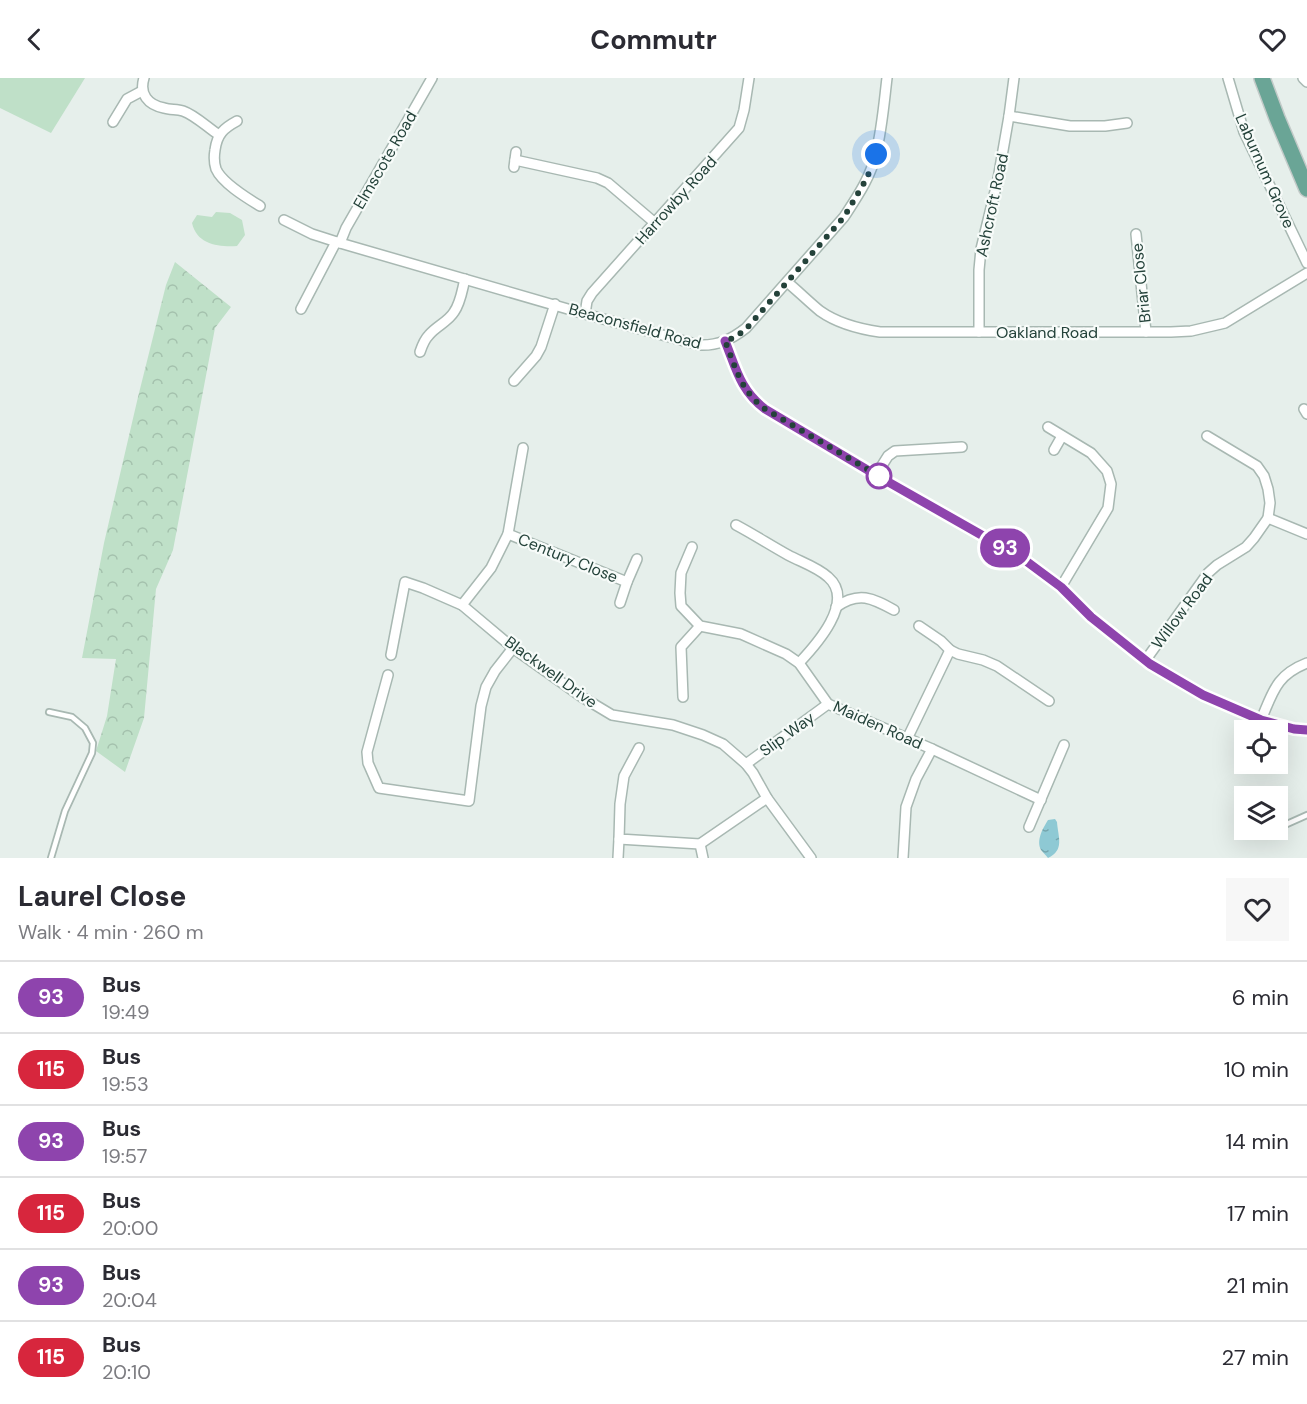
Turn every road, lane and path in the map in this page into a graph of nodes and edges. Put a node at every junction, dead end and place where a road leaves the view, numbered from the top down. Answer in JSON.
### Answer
{"nodes":[{"id":1,"x":144,"y":78,"type":"edge"},
{"id":2,"x":432,"y":78,"type":"edge"},
{"id":3,"x":749,"y":78,"type":"edge"},
{"id":4,"x":887,"y":78,"type":"edge"},
{"id":5,"x":1014,"y":78,"type":"edge"},
{"id":6,"x":1228,"y":78,"type":"edge"},
{"id":7,"x":1262,"y":78,"type":"edge"},
{"id":8,"x":1303,"y":78,"type":"edge"},
{"id":9,"x":1307,"y":82,"type":"edge"},
{"id":10,"x":142,"y":91,"type":"junction"},
{"id":11,"x":1009,"y":116,"type":"junction"},
{"id":12,"x":237,"y":121,"type":"dead end"},
{"id":13,"x":113,"y":122,"type":"dead end"},
{"id":14,"x":1127,"y":123,"type":"dead end"},
{"id":15,"x":219,"y":135,"type":"junction"},
{"id":16,"x":515,"y":160,"type":"dead end"},
{"id":17,"x":1307,"y":189,"type":"edge"},
{"id":18,"x":260,"y":206,"type":"dead end"},
{"id":19,"x":284,"y":220,"type":"dead end"},
{"id":20,"x":655,"y":223,"type":"junction"},
{"id":21,"x":1136,"y":234,"type":"dead end"},
{"id":22,"x":338,"y":243,"type":"junction"},
{"id":23,"x":1307,"y":262,"type":"edge"},
{"id":24,"x":1307,"y":273,"type":"edge"},
{"id":25,"x":465,"y":279,"type":"junction"},
{"id":26,"x":787,"y":282,"type":"junction"},
{"id":27,"x":555,"y":304,"type":"junction"},
{"id":28,"x":301,"y":309,"type":"dead end"},
{"id":29,"x":585,"y":314,"type":"junction"},
{"id":30,"x":979,"y":332,"type":"junction"},
{"id":31,"x":1146,"y":332,"type":"junction"},
{"id":32,"x":725,"y":341,"type":"junction"},
{"id":33,"x":420,"y":352,"type":"dead end"},
{"id":34,"x":514,"y":381,"type":"dead end"},
{"id":35,"x":1048,"y":427,"type":"dead end"},
{"id":36,"x":1062,"y":436,"type":"junction"},
{"id":37,"x":1207,"y":436,"type":"dead end"},
{"id":38,"x":962,"y":447,"type":"dead end"},
{"id":39,"x":523,"y":448,"type":"dead end"},
{"id":40,"x":1054,"y":450,"type":"dead end"},
{"id":41,"x":876,"y":475,"type":"junction"},
{"id":42,"x":1268,"y":518,"type":"junction"},
{"id":43,"x":736,"y":525,"type":"dead end"},
{"id":44,"x":508,"y":534,"type":"junction"},
{"id":45,"x":1307,"y":534,"type":"edge"},
{"id":46,"x":692,"y":547,"type":"dead end"},
{"id":47,"x":638,"y":559,"type":"dead end"},
{"id":48,"x":627,"y":582,"type":"junction"},
{"id":49,"x":1061,"y":587,"type":"junction"},
{"id":50,"x":620,"y":603,"type":"dead end"},
{"id":51,"x":462,"y":605,"type":"junction"},
{"id":52,"x":836,"y":607,"type":"junction"},
{"id":53,"x":894,"y":610,"type":"dead end"},
{"id":54,"x":700,"y":627,"type":"junction"},
{"id":55,"x":919,"y":627,"type":"dead end"},
{"id":56,"x":513,"y":648,"type":"junction"},
{"id":57,"x":950,"y":650,"type":"junction"},
{"id":58,"x":391,"y":655,"type":"dead end"},
{"id":59,"x":1145,"y":661,"type":"junction"},
{"id":60,"x":799,"y":663,"type":"junction"},
{"id":61,"x":1307,"y":663,"type":"edge"},
{"id":62,"x":388,"y":675,"type":"dead end"},
{"id":63,"x":683,"y":697,"type":"dead end"},
{"id":64,"x":1049,"y":701,"type":"dead end"},
{"id":65,"x":828,"y":704,"type":"junction"},
{"id":66,"x":49,"y":712,"type":"dead end"},
{"id":67,"x":1261,"y":720,"type":"joint"},
{"id":68,"x":1288,"y":727,"type":"edge"},
{"id":69,"x":1307,"y":730,"type":"edge"},
{"id":70,"x":907,"y":739,"type":"junction"},
{"id":71,"x":1064,"y":746,"type":"dead end"},
{"id":72,"x":639,"y":748,"type":"dead end"},
{"id":73,"x":932,"y":749,"type":"junction"},
{"id":74,"x":746,"y":764,"type":"junction"},
{"id":75,"x":767,"y":798,"type":"junction"},
{"id":76,"x":1041,"y":800,"type":"junction"},
{"id":77,"x":1307,"y":816,"type":"edge"},
{"id":78,"x":1288,"y":824,"type":"edge"},
{"id":79,"x":1029,"y":827,"type":"dead end"},
{"id":80,"x":619,"y":839,"type":"junction"},
{"id":81,"x":700,"y":844,"type":"junction"},
{"id":82,"x":51,"y":858,"type":"edge"},
{"id":83,"x":618,"y":858,"type":"edge"},
{"id":84,"x":703,"y":858,"type":"edge"},
{"id":85,"x":811,"y":858,"type":"edge"},
{"id":86,"x":903,"y":858,"type":"edge"}],
"edges":[{"from":1,"to":10,"type":"street"},
{"from":2,"to":22,"type":"street","name":"Elmscote Road"},
{"from":3,"to":20,"type":"street","name":"Harrowby Road"},
{"from":4,"to":26,"type":"street","name":"Beaconsfield Road"},
{"from":5,"to":11,"type":"street","name":"Ashcroft Road"},
{"from":6,"to":23,"type":"street","name":"Laburnum Grove"},
{"from":7,"to":17,"type":"main road"},
{"from":8,"to":9,"type":"street"},
{"from":10,"to":13,"type":"street"},
{"from":10,"to":15,"type":"street"},
{"from":11,"to":14,"type":"street"},
{"from":11,"to":30,"type":"street","name":"Ashcroft Road"},
{"from":12,"to":15,"type":"street"},
{"from":15,"to":18,"type":"street"},
{"from":16,"to":20,"type":"street"},
{"from":19,"to":22,"type":"street","name":"Beaconsfield Road"},
{"from":20,"to":29,"type":"street","name":"Harrowby Road"},
{"from":21,"to":31,"type":"street","name":"Briar Close"},
{"from":22,"to":25,"type":"street","name":"Beaconsfield Road"},
{"from":22,"to":28,"type":"street","name":"Elmscote Road"},
{"from":24,"to":31,"type":"street","name":"Oakland Road"},
{"from":25,"to":27,"type":"street","name":"Beaconsfield Road"},
{"from":25,"to":33,"type":"street"},
{"from":26,"to":30,"type":"street","name":"Oakland Road"},
{"from":26,"to":32,"type":"street","name":"Beaconsfield Road"},
{"from":27,"to":29,"type":"street","name":"Beaconsfield Road"},
{"from":27,"to":34,"type":"street"},
{"from":29,"to":32,"type":"street","name":"Beaconsfield Road"},
{"from":30,"to":31,"type":"street","name":"Oakland Road"},
{"from":32,"to":41,"type":"street"},
{"from":35,"to":36,"type":"street"},
{"from":36,"to":40,"type":"street"},
{"from":36,"to":49,"type":"street"},
{"from":37,"to":42,"type":"street"},
{"from":38,"to":41,"type":"street"},
{"from":39,"to":44,"type":"street"},
{"from":41,"to":49,"type":"street"},
{"from":42,"to":45,"type":"street"},
{"from":42,"to":59,"type":"street","name":"Willow Road"},
{"from":43,"to":52,"type":"street"},
{"from":44,"to":48,"type":"street","name":"Century Close"},
{"from":44,"to":51,"type":"street"},
{"from":46,"to":54,"type":"street"},
{"from":47,"to":48,"type":"street","name":"Century Close"},
{"from":48,"to":50,"type":"street","name":"Century Close"},
{"from":49,"to":59,"type":"street"},
{"from":51,"to":56,"type":"street","name":"Blackwell Drive"},
{"from":51,"to":58,"type":"street","name":"Blackwell Drive"},
{"from":52,"to":53,"type":"street"},
{"from":52,"to":60,"type":"street"},
{"from":54,"to":60,"type":"street","name":"Maiden Road"},
{"from":54,"to":63,"type":"street"},
{"from":55,"to":57,"type":"street"},
{"from":56,"to":62,"type":"street"},
{"from":56,"to":74,"type":"street","name":"Blackwell Drive"},
{"from":57,"to":64,"type":"street"},
{"from":57,"to":70,"type":"street"},
{"from":59,"to":67,"type":"street"},
{"from":60,"to":65,"type":"street","name":"Maiden Road"},
{"from":61,"to":67,"type":"street"},
{"from":65,"to":70,"type":"street","name":"Maiden Road"},
{"from":65,"to":74,"type":"street","name":"Slip Way"},
{"from":66,"to":82,"type":"lane"},
{"from":68,"to":69,"type":"street"},
{"from":70,"to":73,"type":"street","name":"Maiden Road"},
{"from":71,"to":76,"type":"street"},
{"from":72,"to":80,"type":"street"},
{"from":73,"to":76,"type":"street","name":"Maiden Road"},
{"from":73,"to":86,"type":"street"},
{"from":74,"to":75,"type":"street","name":"Blackwell Drive"},
{"from":75,"to":81,"type":"street"},
{"from":75,"to":85,"type":"street","name":"Blackwell Drive"},
{"from":76,"to":79,"type":"street"},
{"from":77,"to":78,"type":"lane"},
{"from":80,"to":81,"type":"street"},
{"from":80,"to":83,"type":"street"},
{"from":81,"to":84,"type":"street"}]}
